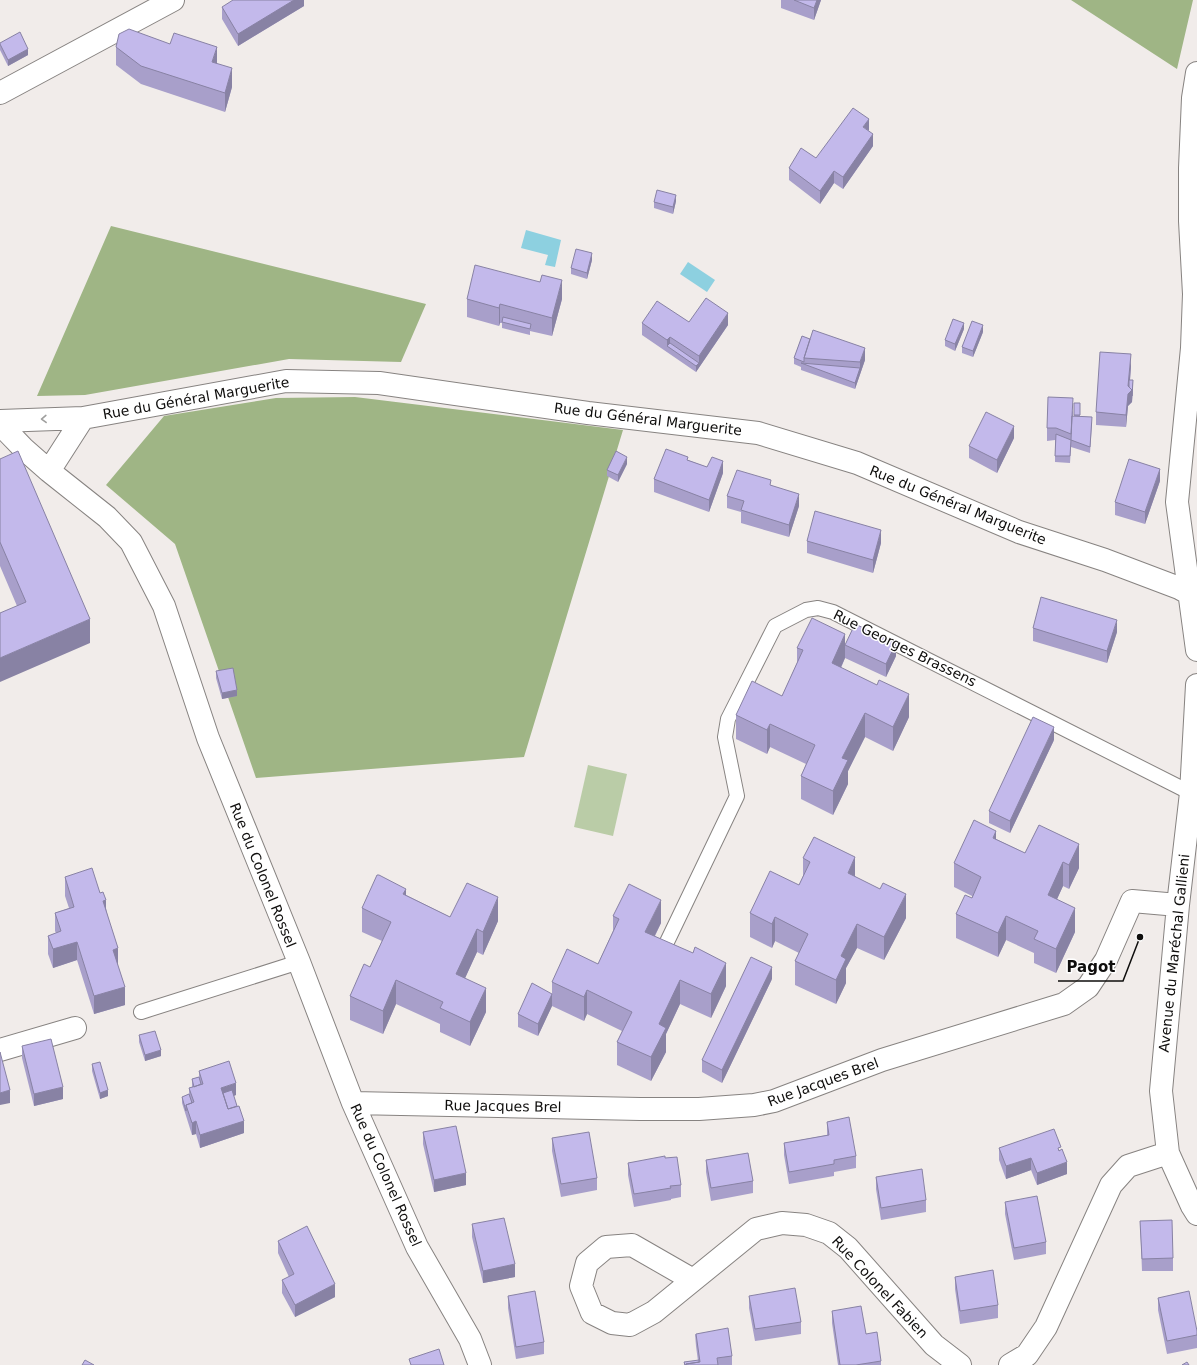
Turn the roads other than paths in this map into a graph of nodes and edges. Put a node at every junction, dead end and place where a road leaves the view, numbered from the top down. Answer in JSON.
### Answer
{"nodes":[{"id":1,"x":173,"y":0,"type":"edge"},
{"id":2,"x":1197,"y":73,"type":"edge"},
{"id":3,"x":0,"y":93,"type":"edge"},
{"id":4,"x":83,"y":418,"type":"junction"},
{"id":5,"x":0,"y":421,"type":"edge"},
{"id":6,"x":0,"y":424,"type":"edge"},
{"id":7,"x":49,"y":471,"type":"junction"},
{"id":8,"x":1193,"y":596,"type":"edge"},
{"id":9,"x":1197,"y":650,"type":"edge"},
{"id":10,"x":1197,"y":685,"type":"edge"},
{"id":11,"x":1191,"y":793,"type":"junction"},
{"id":12,"x":1178,"y":905,"type":"junction"},
{"id":13,"x":666,"y":944,"type":"edge"},
{"id":14,"x":298,"y":962,"type":"junction"},
{"id":15,"x":141,"y":1012,"type":"dead end"},
{"id":16,"x":74,"y":1028,"type":"dead end"},
{"id":17,"x":0,"y":1050,"type":"edge"},
{"id":18,"x":354,"y":1103,"type":"junction"},
{"id":19,"x":1168,"y":1153,"type":"junction"},
{"id":20,"x":1197,"y":1214,"type":"edge"},
{"id":21,"x":693,"y":1280,"type":"junction"},
{"id":22,"x":480,"y":1365,"type":"edge"},
{"id":23,"x":960,"y":1365,"type":"edge"},
{"id":24,"x":1010,"y":1365,"type":"edge"}],
"edges":[{"from":1,"to":3,"type":"street"},
{"from":2,"to":8,"type":"street"},
{"from":4,"to":5,"type":"street","name":"Rue du Général Marguerite","one_way":true},
{"from":4,"to":7,"type":"street","name":"Rue du Général Marguerite"},
{"from":4,"to":8,"type":"street","name":"Rue du Général Marguerite"},
{"from":6,"to":7,"type":"street","name":"Rue du Colonel Rossel"},
{"from":7,"to":14,"type":"street","name":"Rue du Colonel Rossel"},
{"from":8,"to":9,"type":"street"},
{"from":10,"to":11,"type":"street","name":"Avenue du Maréchal Gallieni"},
{"from":11,"to":12,"type":"street","name":"Avenue du Maréchal Gallieni"},
{"from":11,"to":13,"type":"lane","name":"Rue Georges Brassens"},
{"from":12,"to":18,"type":"street","name":"Rue Jacques Brel"},
{"from":12,"to":19,"type":"street","name":"Avenue du Maréchal Gallieni"},
{"from":14,"to":15,"type":"lane"},
{"from":14,"to":18,"type":"street","name":"Rue du Colonel Rossel"},
{"from":16,"to":17,"type":"street"},
{"from":18,"to":22,"type":"street","name":"Rue du Colonel Rossel"},
{"from":19,"to":20,"type":"street","name":"Avenue du Maréchal Gallieni"},
{"from":19,"to":24,"type":"street"},
{"from":21,"to":21,"type":"street","name":"Rue Colonel Fabien"},
{"from":21,"to":23,"type":"street","name":"Rue Colonel Fabien"}]}
